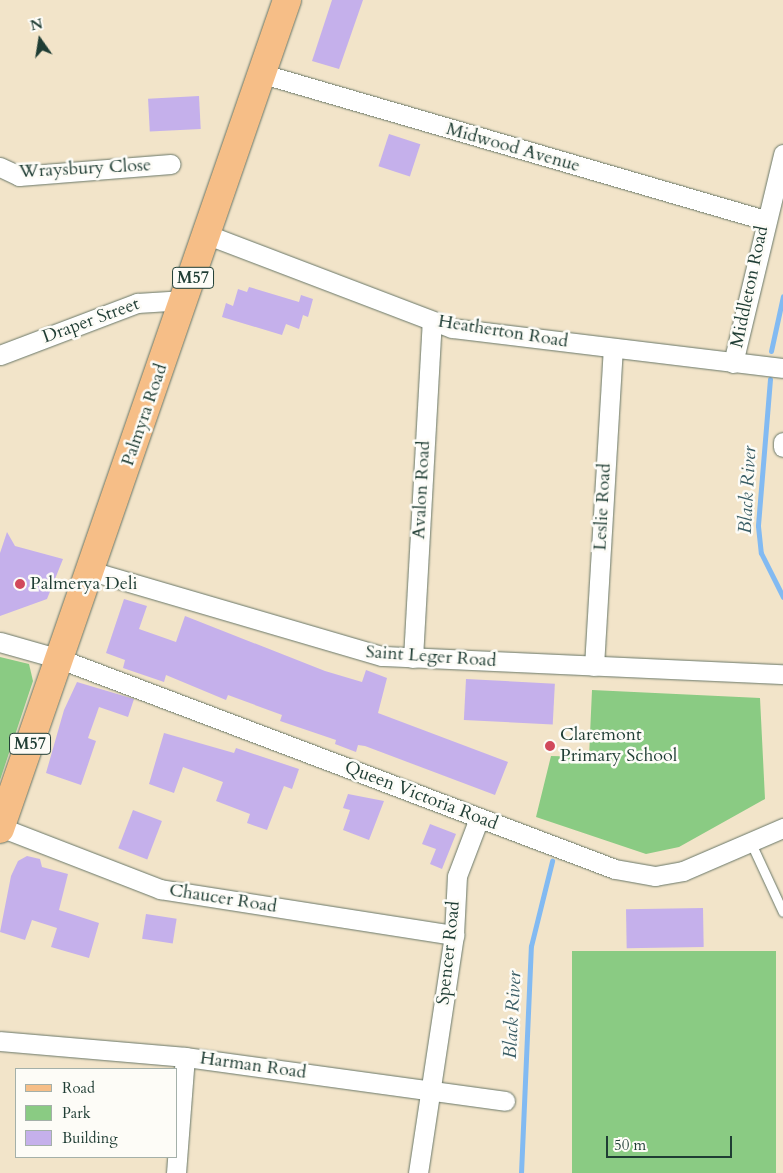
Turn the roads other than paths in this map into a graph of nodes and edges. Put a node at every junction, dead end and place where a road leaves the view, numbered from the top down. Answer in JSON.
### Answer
{"nodes":[{"id":1,"x":288,"y":0,"type":"edge"},
{"id":2,"x":263,"y":74,"type":"junction"},
{"id":3,"x":783,"y":154,"type":"edge"},
{"id":4,"x":171,"y":164,"type":"dead end"},
{"id":5,"x":0,"y":167,"type":"edge"},
{"id":6,"x":764,"y":220,"type":"junction"},
{"id":7,"x":208,"y":235,"type":"junction"},
{"id":8,"x":185,"y":300,"type":"junction"},
{"id":9,"x":432,"y":322,"type":"junction"},
{"id":10,"x":612,"y":349,"type":"junction"},
{"id":11,"x":0,"y":354,"type":"edge"},
{"id":12,"x":733,"y":363,"type":"junction"},
{"id":13,"x":783,"y":368,"type":"edge"},
{"id":14,"x":783,"y":442,"type":"edge"},
{"id":15,"x":783,"y":447,"type":"edge"},
{"id":16,"x":90,"y":571,"type":"junction"},
{"id":17,"x":0,"y":642,"type":"edge"},
{"id":18,"x":413,"y":658,"type":"junction"},
{"id":19,"x":60,"y":659,"type":"junction"},
{"id":20,"x":594,"y":666,"type":"junction"},
{"id":21,"x":783,"y":674,"type":"edge"},
{"id":22,"x":479,"y":818,"type":"junction"},
{"id":23,"x":0,"y":828,"type":"edge"},
{"id":24,"x":783,"y":828,"type":"edge"},
{"id":25,"x":750,"y":841,"type":"junction"},
{"id":26,"x":783,"y":912,"type":"edge"},
{"id":27,"x":454,"y":934,"type":"junction"},
{"id":28,"x":0,"y":1041,"type":"edge"},
{"id":29,"x":184,"y":1057,"type":"junction"},
{"id":30,"x":429,"y":1090,"type":"junction"},
{"id":31,"x":505,"y":1101,"type":"dead end"},
{"id":32,"x":178,"y":1144,"type":"edge"},
{"id":33,"x":177,"y":1158,"type":"edge"},
{"id":34,"x":176,"y":1173,"type":"edge"},
{"id":35,"x":418,"y":1173,"type":"edge"}],
"edges":[{"from":1,"to":2,"type":"main road","name":"Palmyra Road","number":"M57"},
{"from":2,"to":6,"type":"street","name":"Midwood Avenue"},
{"from":2,"to":7,"type":"main road","name":"Palmyra Road","number":"M57"},
{"from":3,"to":6,"type":"street","name":"Middleton Road"},
{"from":4,"to":5,"type":"street","name":"Wraysbury Close"},
{"from":6,"to":12,"type":"street","name":"Middleton Road"},
{"from":7,"to":8,"type":"main road","name":"Palmyra Road","number":"M57"},
{"from":7,"to":9,"type":"street","name":"Heatherton Road"},
{"from":8,"to":11,"type":"street","name":"Draper Street"},
{"from":8,"to":16,"type":"main road","name":"Palmyra Road","number":"M57"},
{"from":9,"to":10,"type":"street","name":"Heatherton Road"},
{"from":9,"to":18,"type":"street","name":"Avalon Road"},
{"from":10,"to":12,"type":"street","name":"Heatherton Road"},
{"from":10,"to":20,"type":"street","name":"Leslie Road"},
{"from":12,"to":13,"type":"street","name":"Heatherton Road"},
{"from":14,"to":15,"type":"street"},
{"from":16,"to":18,"type":"street","name":"Saint Leger Road"},
{"from":16,"to":19,"type":"main road","name":"Palmyra Road","number":"M57"},
{"from":17,"to":19,"type":"street","name":"Queen Victoria Road"},
{"from":18,"to":20,"type":"street","name":"Saint Leger Road"},
{"from":19,"to":22,"type":"street","name":"Queen Victoria Road"},
{"from":19,"to":23,"type":"main road","name":"Palmyra Road","number":"M57"},
{"from":20,"to":21,"type":"street","name":"Saint Leger Road"},
{"from":22,"to":25,"type":"street","name":"Queen Victoria Road"},
{"from":22,"to":27,"type":"street","name":"Spencer Road"},
{"from":23,"to":27,"type":"street","name":"Chaucer Road"},
{"from":24,"to":25,"type":"street","name":"Queen Victoria Road"},
{"from":25,"to":26,"type":"lane"},
{"from":27,"to":30,"type":"street","name":"Spencer Road"},
{"from":28,"to":29,"type":"street","name":"Harman Road"},
{"from":29,"to":30,"type":"street","name":"Harman Road"},
{"from":29,"to":32,"type":"street"},
{"from":30,"to":31,"type":"street","name":"Harman Road"},
{"from":30,"to":35,"type":"street","name":"Spencer Road"},
{"from":33,"to":34,"type":"street"}]}
